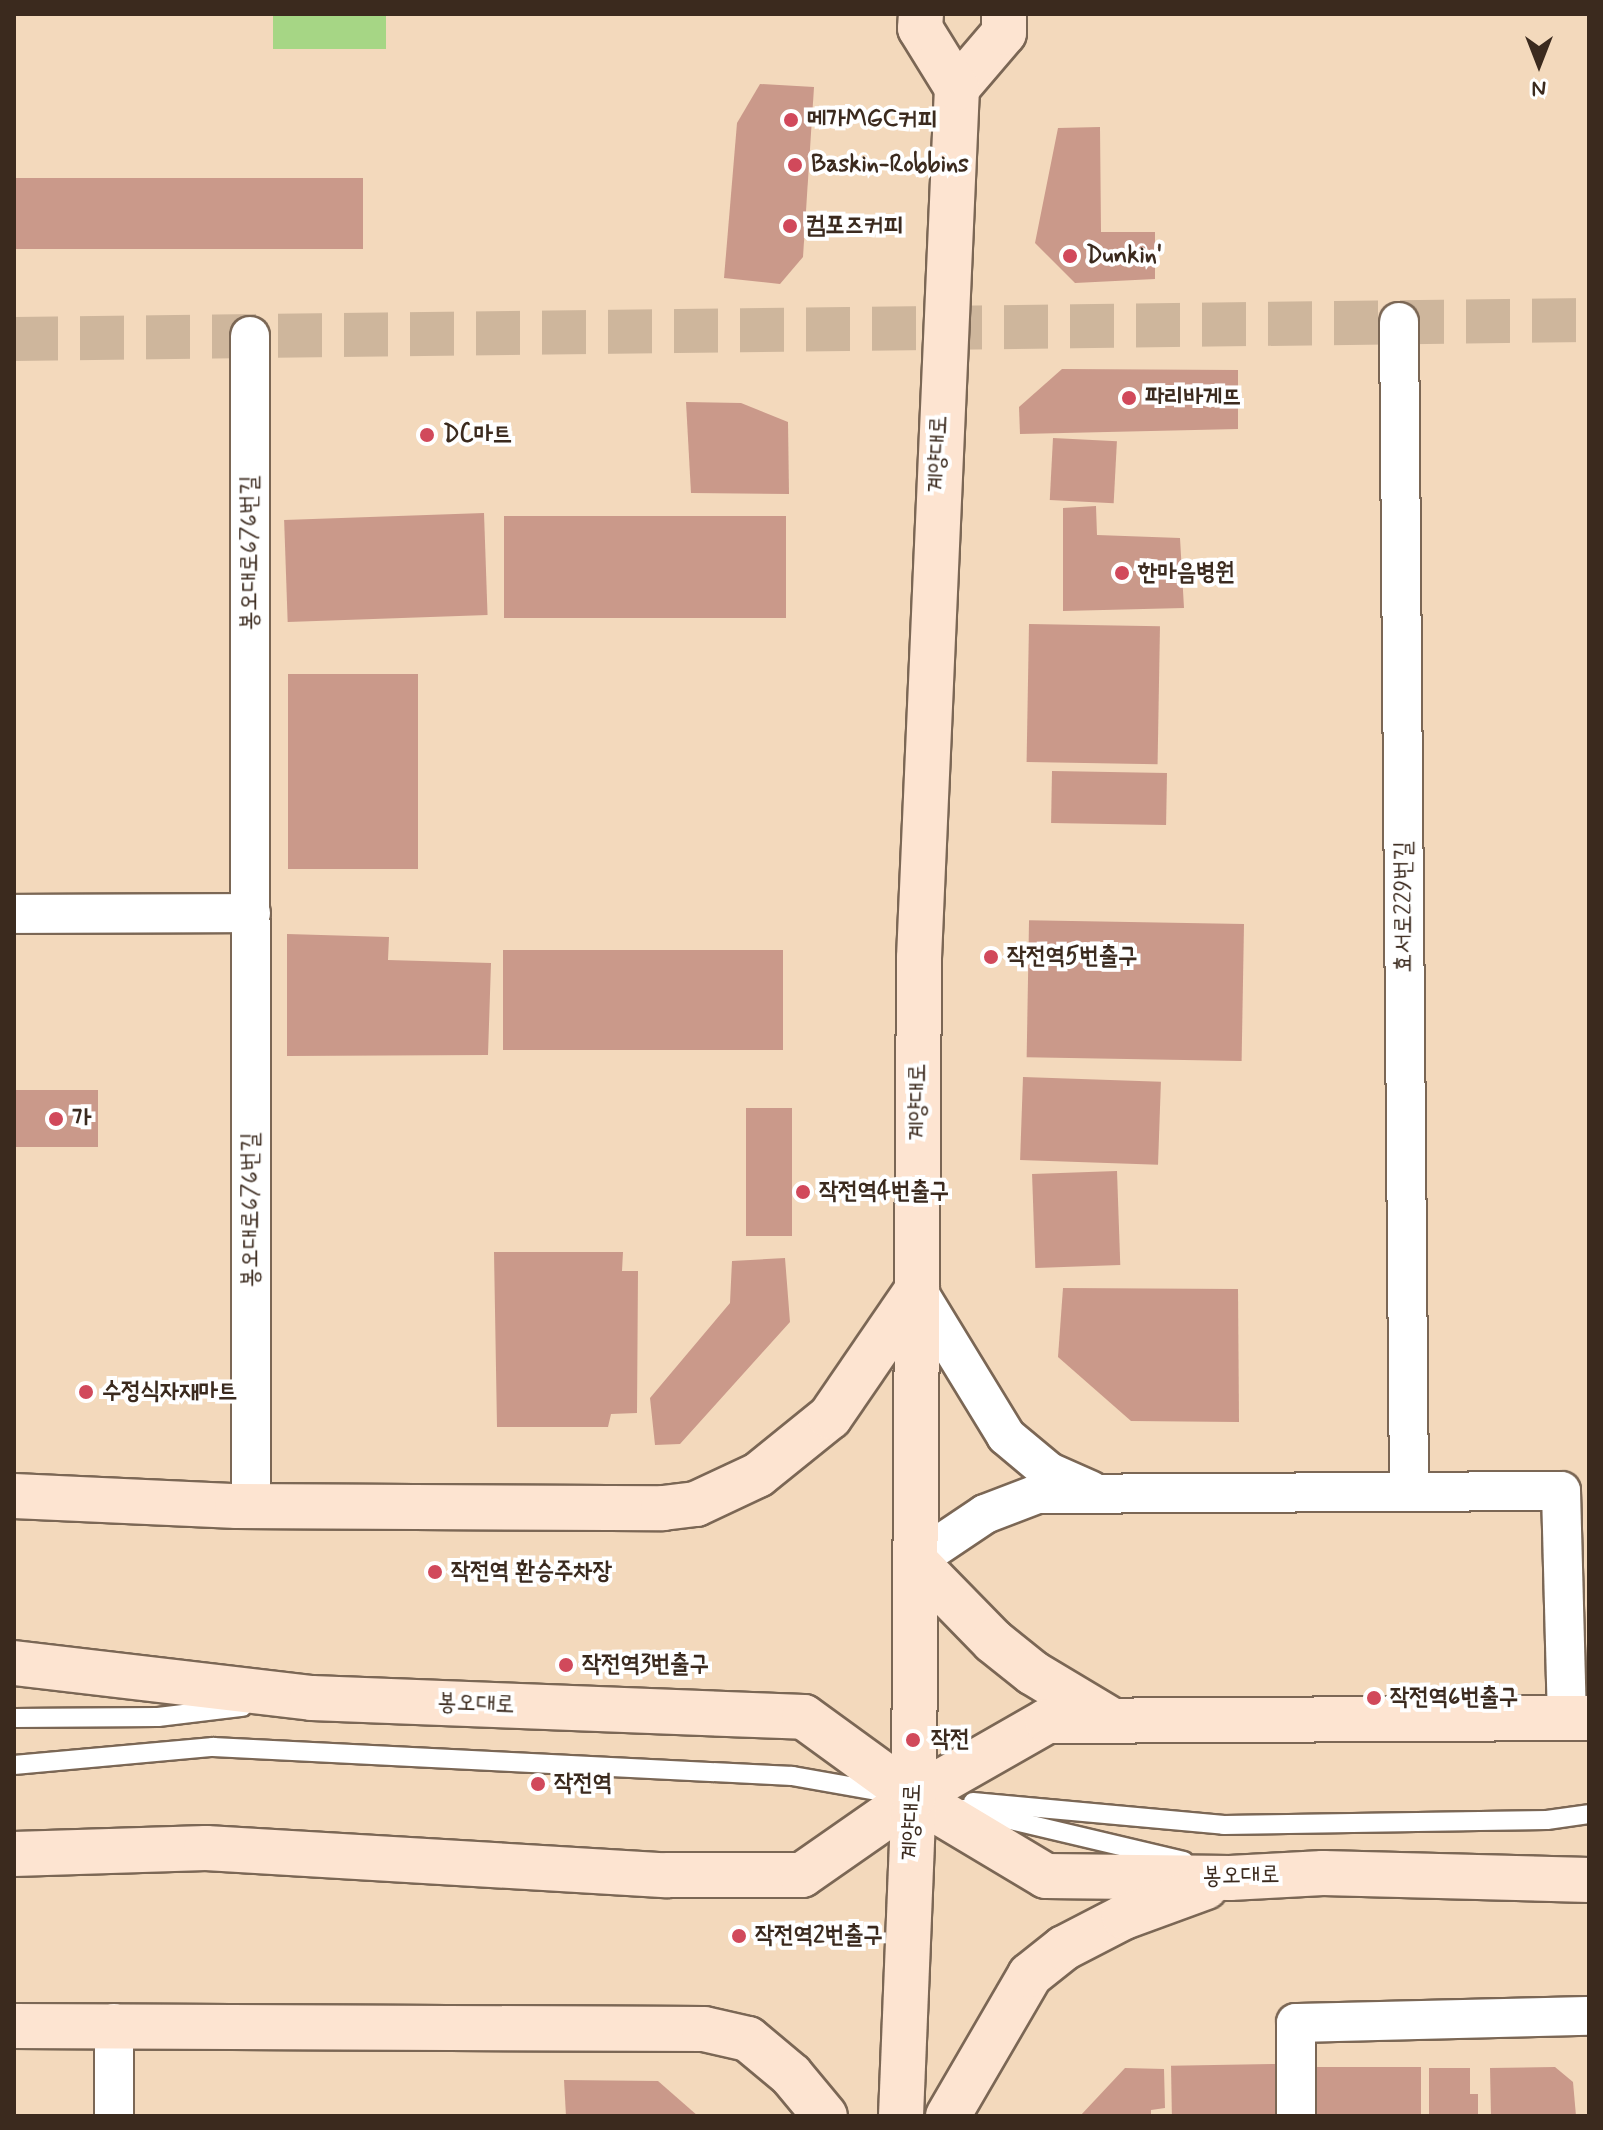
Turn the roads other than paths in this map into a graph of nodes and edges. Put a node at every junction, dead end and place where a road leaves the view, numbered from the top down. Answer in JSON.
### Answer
{"nodes":[{"id":1,"x":921,"y":14,"type":"edge"},
{"id":2,"x":1004,"y":14,"type":"edge"},
{"id":3,"x":957,"y":88,"type":"junction"},
{"id":4,"x":1399,"y":322,"type":"dead end"},
{"id":5,"x":250,"y":336,"type":"dead end"},
{"id":6,"x":251,"y":913,"type":"junction"},
{"id":7,"x":14,"y":914,"type":"edge"},
{"id":8,"x":917,"y":1290,"type":"junction"},
{"id":9,"x":1409,"y":1492,"type":"junction"},
{"id":10,"x":14,"y":1496,"type":"edge"},
{"id":11,"x":1104,"y":1496,"type":"junction"},
{"id":12,"x":251,"y":1506,"type":"junction"},
{"id":13,"x":915,"y":1561,"type":"junction"},
{"id":14,"x":14,"y":1663,"type":"edge"},
{"id":15,"x":312,"y":1698,"type":"junction"},
{"id":16,"x":14,"y":1718,"type":"edge"},
{"id":17,"x":1578,"y":1719,"type":"edge"},
{"id":18,"x":1113,"y":1721,"type":"junction"},
{"id":19,"x":14,"y":1765,"type":"edge"},
{"id":20,"x":914,"y":1797,"type":"junction"},
{"id":21,"x":1589,"y":1814,"type":"edge"},
{"id":22,"x":14,"y":1854,"type":"edge"},
{"id":23,"x":1242,"y":1878,"type":"junction"},
{"id":24,"x":1589,"y":1880,"type":"edge"},
{"id":25,"x":1589,"y":2016,"type":"edge"},
{"id":26,"x":114,"y":2023,"type":"junction"},
{"id":27,"x":14,"y":2026,"type":"edge"},
{"id":28,"x":114,"y":2116,"type":"edge"},
{"id":29,"x":825,"y":2116,"type":"edge"},
{"id":30,"x":901,"y":2116,"type":"edge"},
{"id":31,"x":948,"y":2116,"type":"edge"},
{"id":32,"x":1296,"y":2116,"type":"edge"}],
"edges":[{"from":1,"to":3,"type":"main road"},
{"from":2,"to":3,"type":"main road"},
{"from":3,"to":8,"type":"main road","name":"계양대로"},
{"from":4,"to":9,"type":"street","name":"효서로229번길"},
{"from":5,"to":6,"type":"street","name":"봉오대로676번길"},
{"from":6,"to":7,"type":"street"},
{"from":6,"to":12,"type":"street","name":"봉오대로676번길"},
{"from":8,"to":11,"type":"street"},
{"from":8,"to":12,"type":"main road"},
{"from":8,"to":13,"type":"main road","name":"계양대로"},
{"from":9,"to":11,"type":"street"},
{"from":9,"to":17,"type":"street"},
{"from":10,"to":12,"type":"main road"},
{"from":11,"to":13,"type":"street"},
{"from":13,"to":18,"type":"main road"},
{"from":13,"to":20,"type":"main road","name":"계양대로"},
{"from":14,"to":15,"type":"main road","name":"봉오대로"},
{"from":15,"to":16,"type":"lane"},
{"from":15,"to":20,"type":"main road","name":"봉오대로"},
{"from":17,"to":18,"type":"main road"},
{"from":18,"to":20,"type":"main road"},
{"from":19,"to":20,"type":"lane"},
{"from":20,"to":21,"type":"lane"},
{"from":20,"to":22,"type":"main road"},
{"from":20,"to":23,"type":"main road","name":"봉오대로"},
{"from":20,"to":30,"type":"main road","name":"계양대로"},
{"from":23,"to":24,"type":"main road","name":"봉오대로"},
{"from":23,"to":31,"type":"main road"},
{"from":25,"to":32,"type":"street"},
{"from":26,"to":27,"type":"main road"},
{"from":26,"to":28,"type":"street"},
{"from":26,"to":29,"type":"main road"}]}
